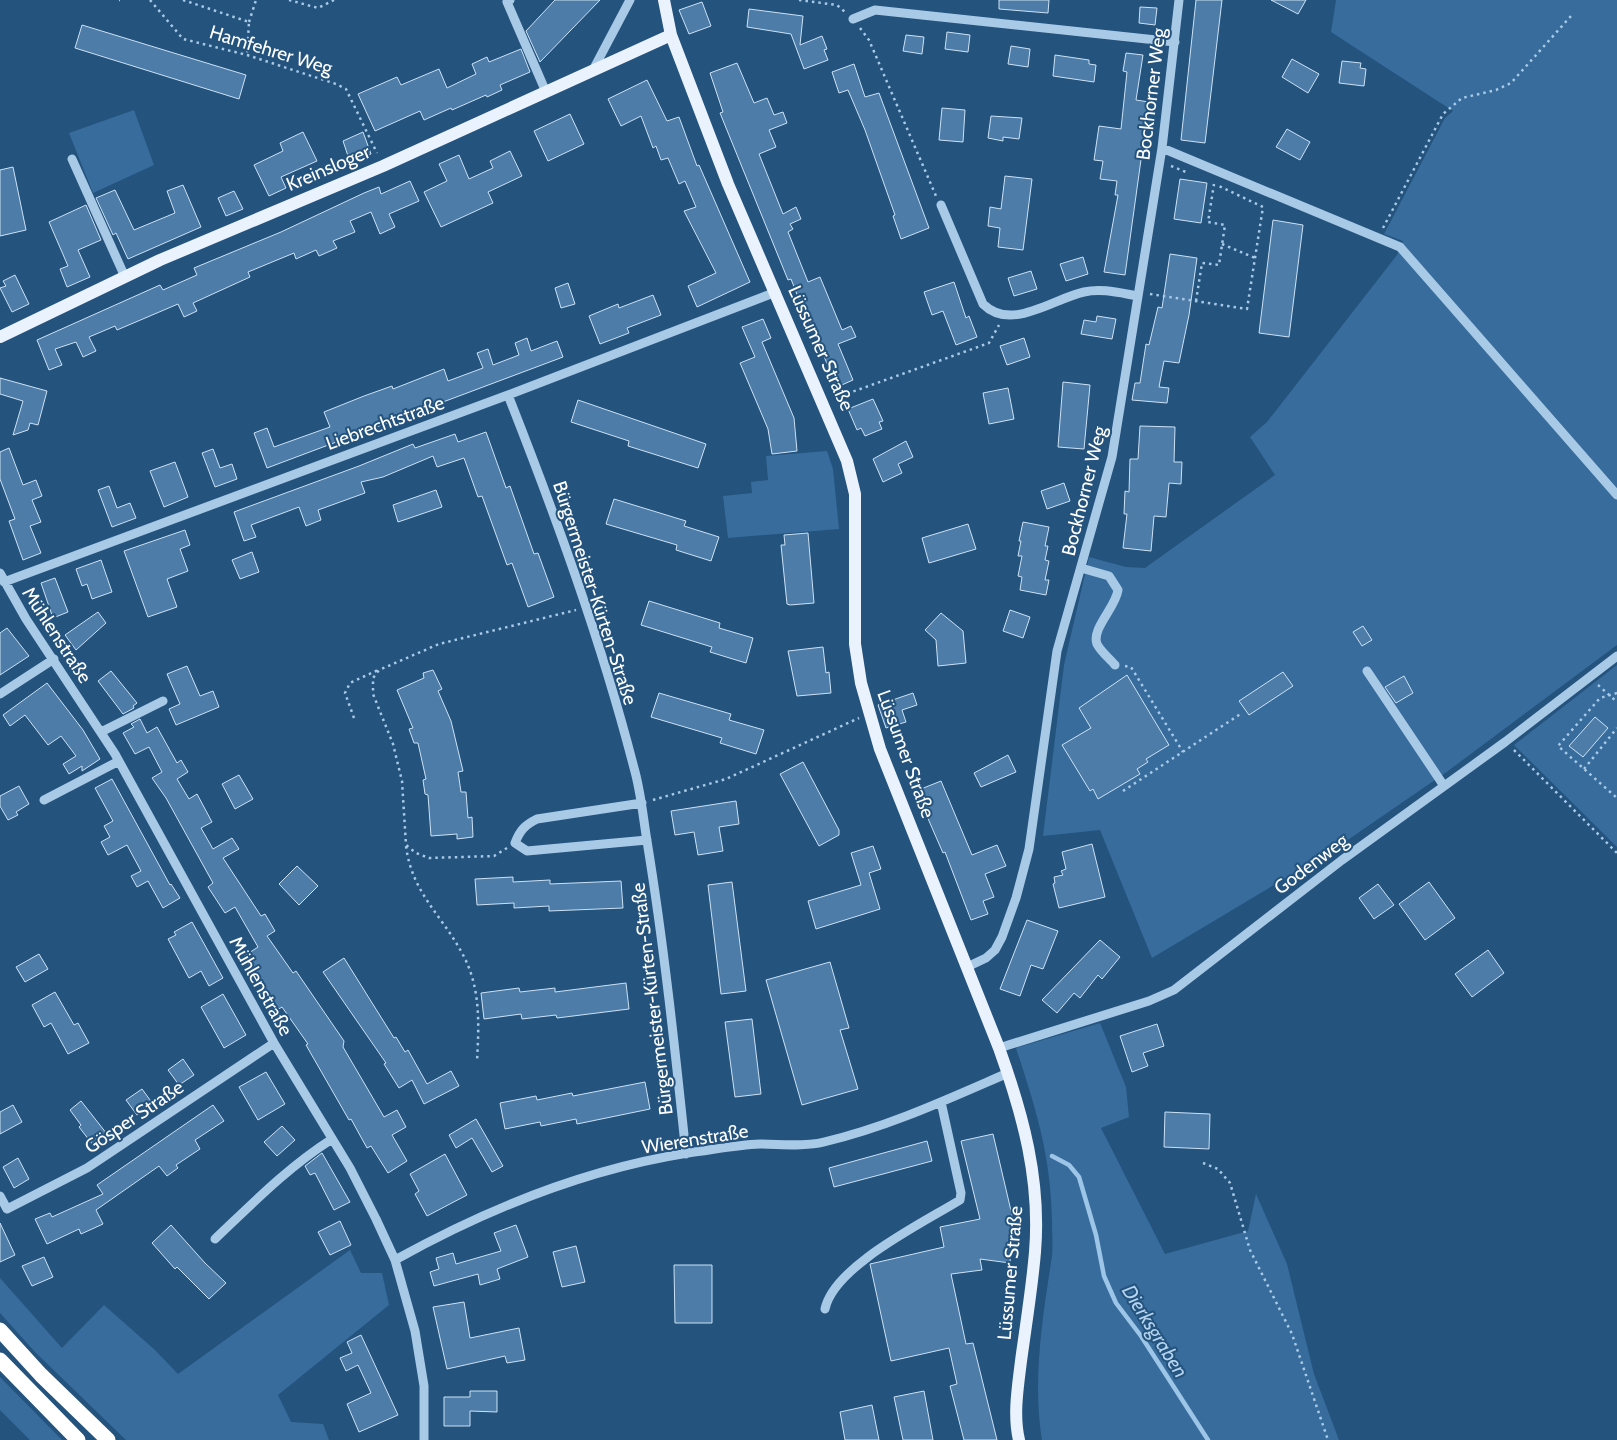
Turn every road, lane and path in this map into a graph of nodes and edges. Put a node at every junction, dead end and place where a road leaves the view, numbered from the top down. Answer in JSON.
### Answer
{"nodes":[{"id":1,"x":150,"y":0,"type":"edge"},
{"id":2,"x":183,"y":0,"type":"edge"},
{"id":3,"x":256,"y":0,"type":"edge"},
{"id":4,"x":289,"y":0,"type":"edge"},
{"id":5,"x":334,"y":0,"type":"edge"},
{"id":6,"x":510,"y":0,"type":"edge"},
{"id":7,"x":630,"y":0,"type":"edge"},
{"id":8,"x":664,"y":0,"type":"edge"},
{"id":9,"x":799,"y":0,"type":"edge"},
{"id":10,"x":1179,"y":0,"type":"edge"},
{"id":11,"x":1571,"y":16,"type":"dead end"},
{"id":12,"x":853,"y":19,"type":"junction"},
{"id":13,"x":249,"y":22,"type":"junction"},
{"id":14,"x":671,"y":35,"type":"junction"},
{"id":15,"x":1175,"y":42,"type":"junction"},
{"id":16,"x":247,"y":55,"type":"junction"},
{"id":17,"x":594,"y":70,"type":"junction"},
{"id":18,"x":546,"y":92,"type":"junction"},
{"id":19,"x":1162,"y":148,"type":"junction"},
{"id":20,"x":72,"y":159,"type":"dead end"},
{"id":21,"x":1160,"y":161,"type":"junction"},
{"id":22,"x":383,"y":166,"type":"junction"},
{"id":23,"x":1190,"y":174,"type":"dead end"},
{"id":24,"x":1206,"y":180,"type":"dead end"},
{"id":25,"x":1214,"y":184,"type":"junction"},
{"id":26,"x":941,"y":204,"type":"joint"},
{"id":27,"x":1378,"y":238,"type":"junction"},
{"id":28,"x":1222,"y":244,"type":"junction"},
{"id":29,"x":1255,"y":258,"type":"junction"},
{"id":30,"x":125,"y":277,"type":"junction"},
{"id":31,"x":776,"y":292,"type":"junction"},
{"id":32,"x":1139,"y":294,"type":"junction"},
{"id":33,"x":1196,"y":301,"type":"junction"},
{"id":34,"x":1004,"y":316,"type":"junction"},
{"id":35,"x":0,"y":337,"type":"edge"},
{"id":36,"x":508,"y":395,"type":"junction"},
{"id":37,"x":824,"y":402,"type":"junction"},
{"id":38,"x":1617,"y":495,"type":"edge"},
{"id":39,"x":1081,"y":568,"type":"junction"},
{"id":40,"x":0,"y":573,"type":"edge"},
{"id":41,"x":4,"y":582,"type":"junction"},
{"id":42,"x":587,"y":607,"type":"junction"},
{"id":43,"x":1617,"y":656,"type":"edge"},
{"id":44,"x":54,"y":659,"type":"junction"},
{"id":45,"x":1116,"y":665,"type":"joint"},
{"id":46,"x":379,"y":670,"type":"junction"},
{"id":47,"x":1367,"y":671,"type":"dead end"},
{"id":48,"x":1590,"y":677,"type":"junction"},
{"id":49,"x":1617,"y":693,"type":"edge"},
{"id":50,"x":0,"y":694,"type":"edge"},
{"id":51,"x":1610,"y":695,"type":"junction"},
{"id":52,"x":163,"y":701,"type":"dead end"},
{"id":53,"x":1617,"y":702,"type":"edge"},
{"id":54,"x":868,"y":713,"type":"junction"},
{"id":55,"x":1242,"y":713,"type":"dead end"},
{"id":56,"x":354,"y":718,"type":"dead end"},
{"id":57,"x":1617,"y":728,"type":"edge"},
{"id":58,"x":101,"y":732,"type":"junction"},
{"id":59,"x":1505,"y":742,"type":"junction"},
{"id":60,"x":1183,"y":752,"type":"junction"},
{"id":61,"x":119,"y":761,"type":"junction"},
{"id":62,"x":1584,"y":769,"type":"junction"},
{"id":63,"x":1444,"y":786,"type":"junction"},
{"id":64,"x":1123,"y":791,"type":"dead end"},
{"id":65,"x":1617,"y":798,"type":"edge"},
{"id":66,"x":44,"y":800,"type":"dead end"},
{"id":67,"x":642,"y":803,"type":"junction"},
{"id":68,"x":647,"y":840,"type":"junction"},
{"id":69,"x":515,"y":843,"type":"junction"},
{"id":70,"x":406,"y":845,"type":"junction"},
{"id":71,"x":1617,"y":853,"type":"edge"},
{"id":72,"x":967,"y":967,"type":"junction"},
{"id":73,"x":274,"y":1043,"type":"junction"},
{"id":74,"x":998,"y":1048,"type":"junction"},
{"id":75,"x":477,"y":1061,"type":"dead end"},
{"id":76,"x":1008,"y":1073,"type":"junction"},
{"id":77,"x":941,"y":1102,"type":"junction"},
{"id":78,"x":332,"y":1139,"type":"junction"},
{"id":79,"x":686,"y":1154,"type":"junction"},
{"id":80,"x":1203,"y":1163,"type":"dead end"},
{"id":81,"x":0,"y":1196,"type":"edge"},
{"id":82,"x":215,"y":1239,"type":"dead end"},
{"id":83,"x":395,"y":1260,"type":"junction"},
{"id":84,"x":824,"y":1309,"type":"dead end"},
{"id":85,"x":0,"y":1330,"type":"edge"},
{"id":86,"x":0,"y":1360,"type":"edge"},
{"id":87,"x":78,"y":1440,"type":"edge"},
{"id":88,"x":108,"y":1440,"type":"edge"},
{"id":89,"x":424,"y":1440,"type":"edge"},
{"id":90,"x":1019,"y":1440,"type":"edge"},
{"id":91,"x":1328,"y":1440,"type":"edge"}],
"edges":[{"from":1,"to":16,"type":"path","name":"Hamfehrer Weg"},
{"from":2,"to":13,"type":"path"},
{"from":3,"to":13,"type":"path"},
{"from":4,"to":5,"type":"path"},
{"from":6,"to":18,"type":"street"},
{"from":7,"to":17,"type":"street"},
{"from":8,"to":14,"type":"main road","name":"Lüssumer Straße"},
{"from":9,"to":12,"type":"path"},
{"from":10,"to":15,"type":"street","name":"Bockhorner Weg"},
{"from":11,"to":27,"type":"path"},
{"from":12,"to":15,"type":"street"},
{"from":12,"to":26,"type":"path"},
{"from":13,"to":16,"type":"path"},
{"from":14,"to":17,"type":"main road","name":"Kreinsloger"},
{"from":14,"to":31,"type":"main road","name":"Lüssumer Straße"},
{"from":15,"to":19,"type":"street","name":"Bockhorner Weg"},
{"from":16,"to":22,"type":"path","name":"Hamfehrer Weg"},
{"from":17,"to":18,"type":"main road","name":"Kreinsloger"},
{"from":18,"to":22,"type":"main road","name":"Kreinsloger"},
{"from":19,"to":21,"type":"street","name":"Bockhorner Weg"},
{"from":19,"to":27,"type":"street"},
{"from":20,"to":30,"type":"street"},
{"from":21,"to":23,"type":"path"},
{"from":21,"to":32,"type":"street","name":"Bockhorner Weg"},
{"from":22,"to":30,"type":"main road","name":"Kreinsloger"},
{"from":24,"to":25,"type":"path"},
{"from":25,"to":28,"type":"path"},
{"from":25,"to":29,"type":"path"},
{"from":26,"to":34,"type":"street"},
{"from":27,"to":38,"type":"street"},
{"from":28,"to":29,"type":"path"},
{"from":28,"to":33,"type":"path"},
{"from":29,"to":33,"type":"path"},
{"from":30,"to":35,"type":"main road","name":"Kreinsloger"},
{"from":31,"to":36,"type":"street","name":"Liebrechtstraße"},
{"from":31,"to":37,"type":"main road","name":"Lüssumer Straße"},
{"from":32,"to":33,"type":"path"},
{"from":32,"to":34,"type":"street"},
{"from":32,"to":39,"type":"street","name":"Bockhorner Weg"},
{"from":34,"to":37,"type":"path"},
{"from":36,"to":41,"type":"street","name":"Liebrechtstraße"},
{"from":36,"to":42,"type":"street","name":"Bürgermeister-Kürten-Straße"},
{"from":37,"to":54,"type":"main road","name":"Lüssumer Straße"},
{"from":39,"to":45,"type":"street"},
{"from":39,"to":72,"type":"street","name":"Bockhorner Weg"},
{"from":40,"to":41,"type":"street","name":"Mühlenstraße"},
{"from":41,"to":44,"type":"street","name":"Mühlenstraße"},
{"from":42,"to":46,"type":"path"},
{"from":42,"to":67,"type":"street","name":"Bürgermeister-Kürten-Straße"},
{"from":43,"to":48,"type":"street","name":"Godenweg"},
{"from":44,"to":50,"type":"street"},
{"from":44,"to":58,"type":"street","name":"Mühlenstraße"},
{"from":45,"to":60,"type":"path"},
{"from":46,"to":56,"type":"path"},
{"from":46,"to":70,"type":"path"},
{"from":47,"to":63,"type":"street"},
{"from":48,"to":51,"type":"path"},
{"from":48,"to":59,"type":"street","name":"Godenweg"},
{"from":49,"to":51,"type":"path"},
{"from":51,"to":53,"type":"path"},
{"from":51,"to":62,"type":"path"},
{"from":52,"to":58,"type":"street"},
{"from":54,"to":67,"type":"path"},
{"from":54,"to":72,"type":"main road","name":"Lüssumer Straße"},
{"from":55,"to":60,"type":"path"},
{"from":57,"to":62,"type":"path"},
{"from":58,"to":61,"type":"street","name":"Mühlenstraße"},
{"from":59,"to":63,"type":"street","name":"Godenweg"},
{"from":59,"to":71,"type":"path"},
{"from":60,"to":64,"type":"path"},
{"from":61,"to":66,"type":"street"},
{"from":61,"to":73,"type":"street","name":"Mühlenstraße"},
{"from":62,"to":65,"type":"path"},
{"from":63,"to":74,"type":"street","name":"Godenweg"},
{"from":67,"to":68,"type":"street","name":"Bürgermeister-Kürten-Straße"},
{"from":67,"to":69,"type":"street"},
{"from":68,"to":69,"type":"street"},
{"from":68,"to":79,"type":"street","name":"Bürgermeister-Kürten-Straße"},
{"from":69,"to":70,"type":"path"},
{"from":70,"to":75,"type":"path"},
{"from":72,"to":74,"type":"main road","name":"Lüssumer Straße"},
{"from":73,"to":78,"type":"street","name":"Mühlenstraße"},
{"from":73,"to":81,"type":"street","name":"Gösper Straße"},
{"from":74,"to":76,"type":"main road","name":"Lüssumer Straße"},
{"from":76,"to":77,"type":"street","name":"Wierenstraße"},
{"from":76,"to":90,"type":"main road","name":"Lüssumer Straße"},
{"from":77,"to":79,"type":"street","name":"Wierenstraße"},
{"from":77,"to":84,"type":"street"},
{"from":78,"to":82,"type":"street"},
{"from":78,"to":83,"type":"street","name":"Mühlenstraße"},
{"from":79,"to":83,"type":"street","name":"Wierenstraße"},
{"from":80,"to":91,"type":"path"},
{"from":83,"to":89,"type":"street","name":"Mühlenstraße"},
{"from":85,"to":88,"type":"highway"},
{"from":86,"to":87,"type":"highway"}]}
